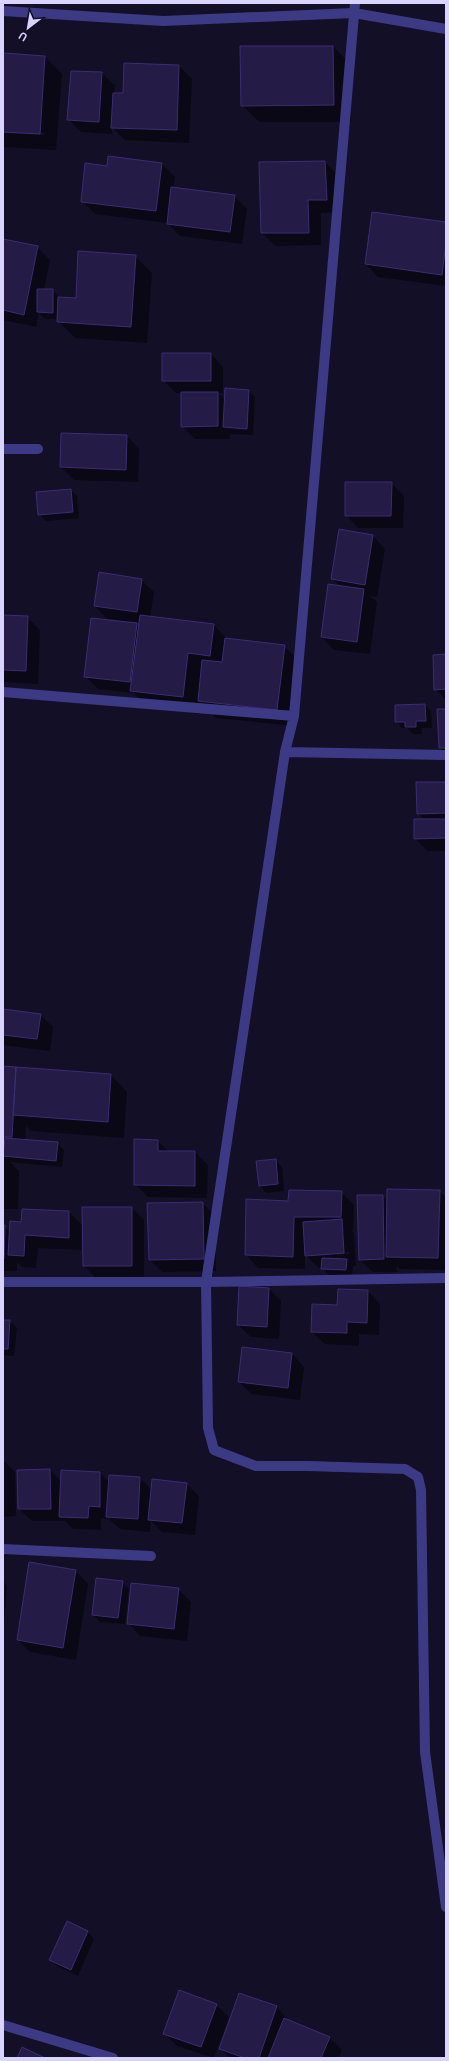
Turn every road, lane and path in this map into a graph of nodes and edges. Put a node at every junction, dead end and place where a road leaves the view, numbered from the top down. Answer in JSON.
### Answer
{"nodes":[{"id":1,"x":355,"y":3,"type":"edge"},
{"id":2,"x":3,"y":11,"type":"edge"},
{"id":3,"x":354,"y":14,"type":"junction"},
{"id":4,"x":446,"y":29,"type":"edge"},
{"id":5,"x":3,"y":449,"type":"edge"},
{"id":6,"x":38,"y":449,"type":"dead end"},
{"id":7,"x":3,"y":692,"type":"edge"},
{"id":8,"x":294,"y":716,"type":"junction"},
{"id":9,"x":285,"y":752,"type":"junction"},
{"id":10,"x":446,"y":755,"type":"edge"},
{"id":11,"x":446,"y":1278,"type":"edge"},
{"id":12,"x":3,"y":1282,"type":"edge"},
{"id":13,"x":206,"y":1282,"type":"junction"},
{"id":14,"x":3,"y":1549,"type":"edge"},
{"id":15,"x":151,"y":1556,"type":"dead end"},
{"id":16,"x":446,"y":1907,"type":"edge"},
{"id":17,"x":3,"y":2025,"type":"edge"},
{"id":18,"x":113,"y":2058,"type":"edge"}],
"edges":[{"from":1,"to":3,"type":"street"},
{"from":2,"to":3,"type":"street"},
{"from":3,"to":4,"type":"street"},
{"from":3,"to":8,"type":"street"},
{"from":5,"to":6,"type":"street"},
{"from":7,"to":8,"type":"street"},
{"from":8,"to":9,"type":"street"},
{"from":9,"to":10,"type":"street"},
{"from":9,"to":13,"type":"street"},
{"from":11,"to":13,"type":"street"},
{"from":12,"to":13,"type":"street"},
{"from":13,"to":16,"type":"street"},
{"from":14,"to":15,"type":"street"},
{"from":17,"to":18,"type":"street"}]}
